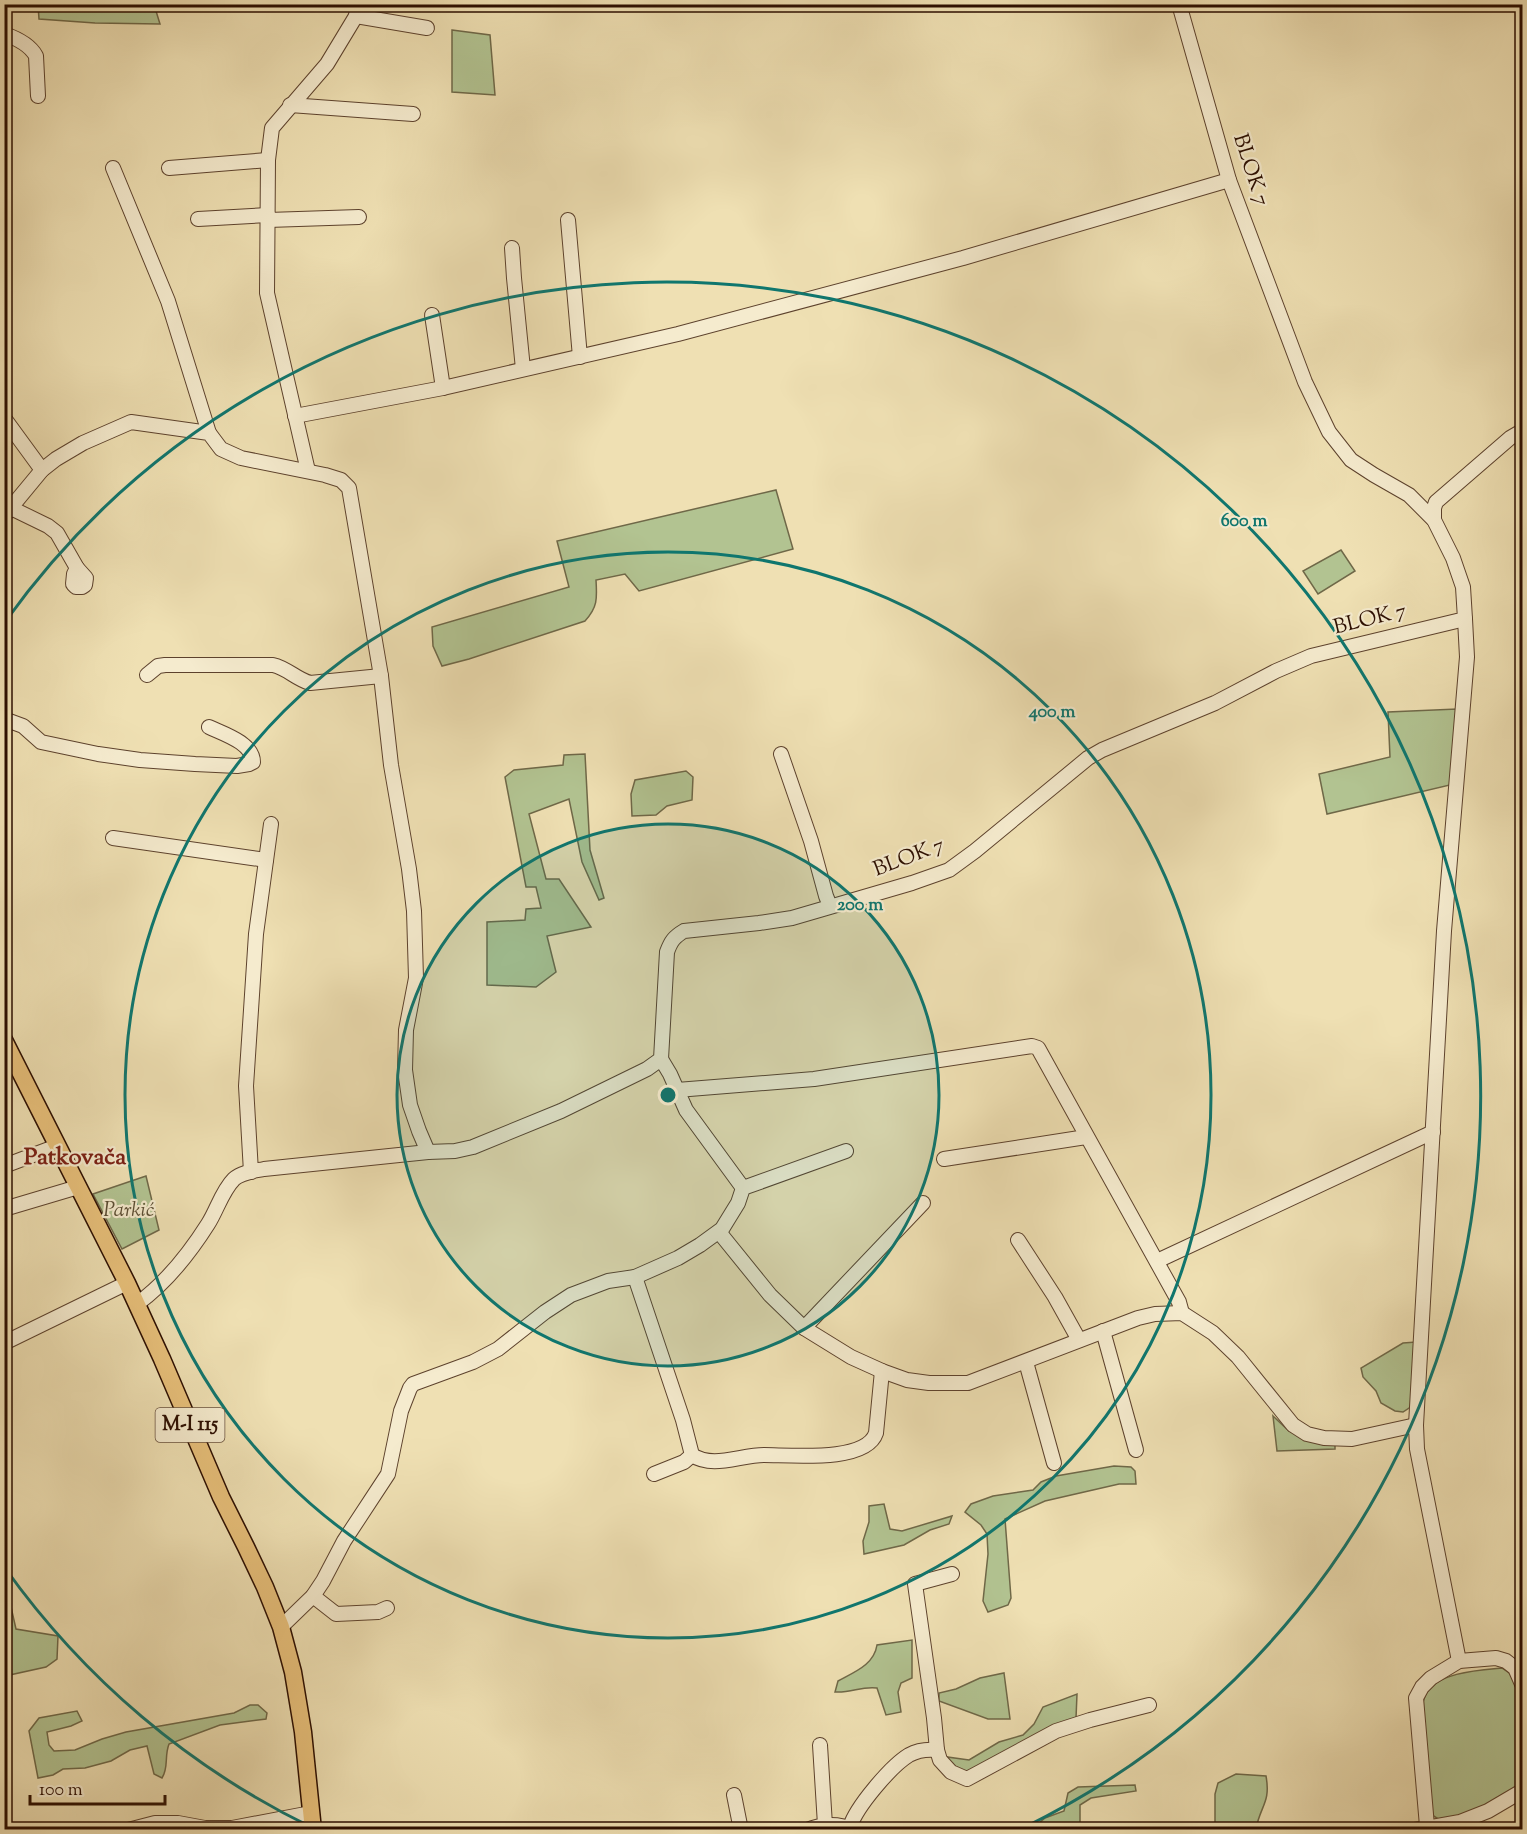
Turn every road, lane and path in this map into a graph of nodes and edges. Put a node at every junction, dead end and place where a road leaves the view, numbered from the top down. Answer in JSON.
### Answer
{"nodes":[{"id":1,"x":1179,"y":4,"type":"edge"},
{"id":2,"x":357,"y":10,"type":"edge"},
{"id":3,"x":427,"y":28,"type":"dead end"},
{"id":4,"x":4,"y":34,"type":"edge"},
{"id":5,"x":38,"y":96,"type":"dead end"},
{"id":6,"x":290,"y":105,"type":"junction"},
{"id":7,"x":413,"y":114,"type":"dead end"},
{"id":8,"x":268,"y":160,"type":"junction"},
{"id":9,"x":113,"y":168,"type":"dead end"},
{"id":10,"x":169,"y":168,"type":"dead end"},
{"id":11,"x":1229,"y":180,"type":"junction"},
{"id":12,"x":359,"y":217,"type":"dead end"},
{"id":13,"x":268,"y":218,"type":"junction"},
{"id":14,"x":198,"y":219,"type":"dead end"},
{"id":15,"x":568,"y":220,"type":"dead end"},
{"id":16,"x":512,"y":248,"type":"dead end"},
{"id":17,"x":432,"y":315,"type":"dead end"},
{"id":18,"x":580,"y":357,"type":"junction"},
{"id":19,"x":523,"y":369,"type":"junction"},
{"id":20,"x":443,"y":388,"type":"junction"},
{"id":21,"x":295,"y":416,"type":"junction"},
{"id":22,"x":4,"y":418,"type":"edge"},
{"id":23,"x":1522,"y":431,"type":"edge"},
{"id":24,"x":209,"y":433,"type":"junction"},
{"id":25,"x":42,"y":470,"type":"junction"},
{"id":26,"x":308,"y":471,"type":"junction"},
{"id":27,"x":1445,"y":494,"type":"junction"},
{"id":28,"x":1409,"y":495,"type":"junction"},
{"id":29,"x":8,"y":512,"type":"edge"},
{"id":30,"x":1434,"y":520,"type":"junction"},
{"id":31,"x":77,"y":568,"type":"dead end"},
{"id":32,"x":1465,"y":619,"type":"junction"},
{"id":33,"x":147,"y":675,"type":"dead end"},
{"id":34,"x":381,"y":676,"type":"junction"},
{"id":35,"x":4,"y":719,"type":"edge"},
{"id":36,"x":209,"y":727,"type":"dead end"},
{"id":37,"x":781,"y":754,"type":"dead end"},
{"id":38,"x":271,"y":824,"type":"dead end"},
{"id":39,"x":113,"y":838,"type":"dead end"},
{"id":40,"x":266,"y":860,"type":"junction"},
{"id":41,"x":830,"y":906,"type":"junction"},
{"id":42,"x":4,"y":1040,"type":"edge"},
{"id":43,"x":661,"y":1059,"type":"junction"},
{"id":44,"x":677,"y":1090,"type":"junction"},
{"id":45,"x":1433,"y":1132,"type":"junction"},
{"id":46,"x":1086,"y":1137,"type":"junction"},
{"id":47,"x":57,"y":1146,"type":"junction"},
{"id":48,"x":846,"y":1151,"type":"dead end"},
{"id":49,"x":428,"y":1152,"type":"junction"},
{"id":50,"x":944,"y":1159,"type":"dead end"},
{"id":51,"x":4,"y":1166,"type":"edge"},
{"id":52,"x":251,"y":1172,"type":"junction"},
{"id":53,"x":78,"y":1187,"type":"junction"},
{"id":54,"x":743,"y":1188,"type":"junction"},
{"id":55,"x":923,"y":1203,"type":"dead end"},
{"id":56,"x":4,"y":1209,"type":"edge"},
{"id":57,"x":719,"y":1232,"type":"junction"},
{"id":58,"x":1018,"y":1240,"type":"dead end"},
{"id":59,"x":1157,"y":1261,"type":"junction"},
{"id":60,"x":635,"y":1276,"type":"junction"},
{"id":61,"x":127,"y":1282,"type":"junction"},
{"id":62,"x":137,"y":1304,"type":"junction"},
{"id":63,"x":1182,"y":1313,"type":"junction"},
{"id":64,"x":804,"y":1328,"type":"junction"},
{"id":65,"x":1103,"y":1331,"type":"junction"},
{"id":66,"x":1079,"y":1340,"type":"junction"},
{"id":67,"x":4,"y":1343,"type":"edge"},
{"id":68,"x":1026,"y":1362,"type":"junction"},
{"id":69,"x":882,"y":1371,"type":"junction"},
{"id":70,"x":1416,"y":1425,"type":"junction"},
{"id":71,"x":1136,"y":1450,"type":"dead end"},
{"id":72,"x":692,"y":1455,"type":"junction"},
{"id":73,"x":1054,"y":1463,"type":"dead end"},
{"id":74,"x":654,"y":1474,"type":"dead end"},
{"id":75,"x":952,"y":1574,"type":"dead end"},
{"id":76,"x":313,"y":1596,"type":"junction"},
{"id":77,"x":387,"y":1608,"type":"dead end"},
{"id":78,"x":280,"y":1627,"type":"junction"},
{"id":79,"x":1459,"y":1661,"type":"junction"},
{"id":80,"x":1522,"y":1684,"type":"edge"},
{"id":81,"x":1149,"y":1705,"type":"dead end"},
{"id":82,"x":820,"y":1745,"type":"dead end"},
{"id":83,"x":937,"y":1750,"type":"junction"},
{"id":84,"x":1522,"y":1791,"type":"edge"},
{"id":85,"x":734,"y":1795,"type":"dead end"},
{"id":86,"x":312,"y":1821,"type":"edge"},
{"id":87,"x":825,"y":1825,"type":"junction"},
{"id":88,"x":851,"y":1828,"type":"edge"},
{"id":89,"x":1421,"y":1828,"type":"edge"},
{"id":90,"x":128,"y":1830,"type":"edge"},
{"id":91,"x":741,"y":1830,"type":"edge"},
{"id":92,"x":807,"y":1830,"type":"edge"}],
"edges":[{"from":1,"to":11,"type":"street","name":"BLOK 7"},
{"from":2,"to":3,"type":"street"},
{"from":2,"to":6,"type":"street"},
{"from":4,"to":5,"type":"street"},
{"from":6,"to":7,"type":"street"},
{"from":6,"to":8,"type":"street"},
{"from":8,"to":10,"type":"street"},
{"from":8,"to":13,"type":"street"},
{"from":9,"to":24,"type":"street"},
{"from":11,"to":18,"type":"street"},
{"from":11,"to":28,"type":"street","name":"BLOK 7"},
{"from":12,"to":13,"type":"street"},
{"from":13,"to":14,"type":"street"},
{"from":13,"to":21,"type":"street"},
{"from":15,"to":18,"type":"street"},
{"from":16,"to":19,"type":"street"},
{"from":17,"to":20,"type":"street"},
{"from":18,"to":19,"type":"street"},
{"from":19,"to":20,"type":"street"},
{"from":20,"to":21,"type":"street"},
{"from":21,"to":26,"type":"street"},
{"from":22,"to":25,"type":"street"},
{"from":23,"to":27,"type":"street"},
{"from":24,"to":25,"type":"street"},
{"from":24,"to":26,"type":"street"},
{"from":25,"to":29,"type":"street"},
{"from":26,"to":34,"type":"street"},
{"from":27,"to":28,"type":"street"},
{"from":27,"to":30,"type":"street"},
{"from":28,"to":30,"type":"street","name":"BLOK 7"},
{"from":29,"to":31,"type":"street"},
{"from":30,"to":32,"type":"street","name":"BLOK 7"},
{"from":32,"to":41,"type":"street","name":"BLOK 7"},
{"from":32,"to":45,"type":"street"},
{"from":33,"to":34,"type":"street"},
{"from":34,"to":49,"type":"street"},
{"from":35,"to":36,"type":"street"},
{"from":37,"to":41,"type":"street"},
{"from":38,"to":40,"type":"street"},
{"from":39,"to":40,"type":"street"},
{"from":40,"to":52,"type":"street"},
{"from":41,"to":43,"type":"street","name":"BLOK 7"},
{"from":42,"to":47,"type":"main road","number":"M-I 115"},
{"from":43,"to":44,"type":"street"},
{"from":43,"to":49,"type":"street"},
{"from":44,"to":46,"type":"street"},
{"from":44,"to":54,"type":"street"},
{"from":45,"to":59,"type":"street"},
{"from":45,"to":70,"type":"street"},
{"from":46,"to":50,"type":"street"},
{"from":46,"to":59,"type":"street"},
{"from":47,"to":51,"type":"street"},
{"from":47,"to":53,"type":"main road","number":"M-I 115"},
{"from":48,"to":54,"type":"street"},
{"from":49,"to":52,"type":"street"},
{"from":52,"to":62,"type":"street"},
{"from":53,"to":56,"type":"street"},
{"from":53,"to":61,"type":"main road","number":"M-I 115"},
{"from":54,"to":57,"type":"street"},
{"from":55,"to":64,"type":"street"},
{"from":57,"to":60,"type":"street"},
{"from":57,"to":64,"type":"street"},
{"from":58,"to":66,"type":"street"},
{"from":59,"to":63,"type":"street"},
{"from":60,"to":72,"type":"street"},
{"from":60,"to":76,"type":"street"},
{"from":61,"to":62,"type":"main road","number":"M-I 115"},
{"from":61,"to":67,"type":"street"},
{"from":62,"to":78,"type":"main road","number":"M-I 115"},
{"from":63,"to":65,"type":"street"},
{"from":63,"to":70,"type":"street"},
{"from":64,"to":69,"type":"street"},
{"from":65,"to":66,"type":"street"},
{"from":65,"to":71,"type":"street"},
{"from":66,"to":68,"type":"street"},
{"from":68,"to":69,"type":"street"},
{"from":68,"to":73,"type":"street"},
{"from":69,"to":72,"type":"street"},
{"from":70,"to":79,"type":"street"},
{"from":72,"to":74,"type":"street"},
{"from":75,"to":83,"type":"street"},
{"from":76,"to":77,"type":"street"},
{"from":76,"to":78,"type":"street"},
{"from":78,"to":86,"type":"main road","number":"M-I 115"},
{"from":79,"to":80,"type":"street"},
{"from":79,"to":89,"type":"street"},
{"from":81,"to":83,"type":"street"},
{"from":82,"to":87,"type":"street"},
{"from":83,"to":88,"type":"street"},
{"from":84,"to":89,"type":"street"},
{"from":85,"to":91,"type":"street"},
{"from":86,"to":90,"type":"street"},
{"from":87,"to":88,"type":"street"},
{"from":87,"to":92,"type":"street"}]}
